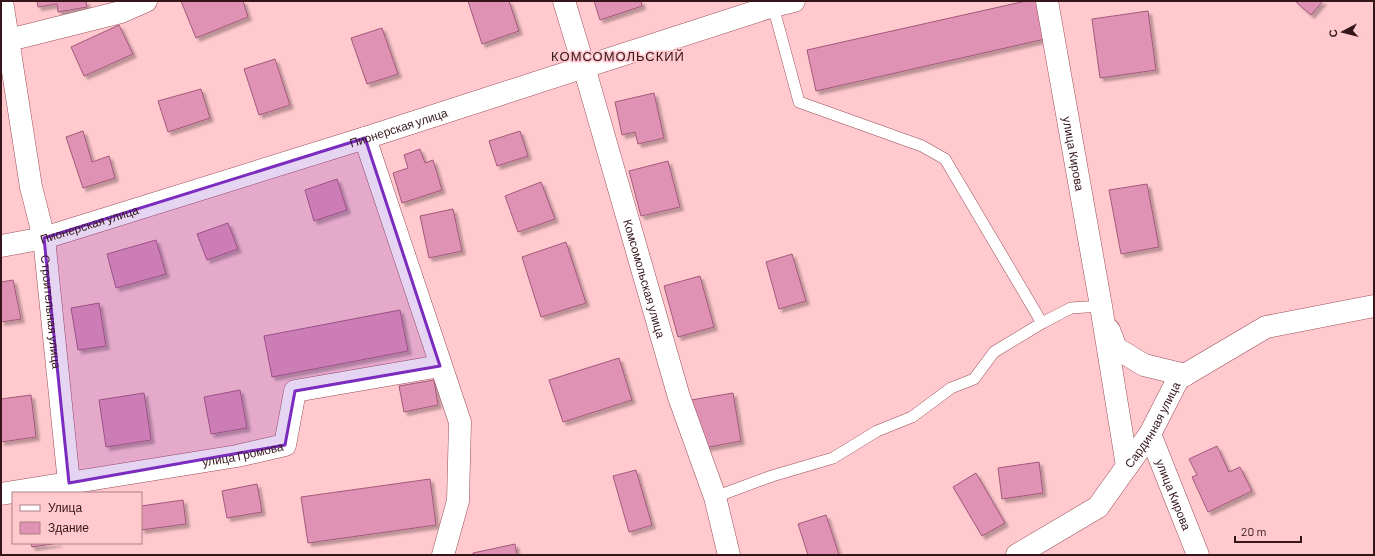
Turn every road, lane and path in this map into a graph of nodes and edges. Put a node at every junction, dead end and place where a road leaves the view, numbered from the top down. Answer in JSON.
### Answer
{"nodes":[{"id":1,"x":2,"y":1,"type":"edge"},
{"id":2,"x":146,"y":1,"type":"edge"},
{"id":3,"x":564,"y":1,"type":"edge"},
{"id":4,"x":1048,"y":1,"type":"edge"},
{"id":5,"x":784,"y":3,"type":"edge"},
{"id":6,"x":9,"y":40,"type":"junction"},
{"id":7,"x":584,"y":66,"type":"junction"},
{"id":8,"x":365,"y":138,"type":"junction"},
{"id":9,"x":44,"y":238,"type":"junction"},
{"id":10,"x":1,"y":246,"type":"edge"},
{"id":11,"x":1101,"y":306,"type":"junction"},
{"id":12,"x":1374,"y":306,"type":"edge"},
{"id":13,"x":1042,"y":323,"type":"junction"},
{"id":14,"x":440,"y":366,"type":"junction"},
{"id":15,"x":1184,"y":375,"type":"junction"},
{"id":16,"x":1150,"y":434,"type":"junction"},
{"id":17,"x":1127,"y":466,"type":"junction"},
{"id":18,"x":69,"y":483,"type":"junction"},
{"id":19,"x":12,"y":492,"type":"edge"},
{"id":20,"x":13,"y":492,"type":"edge"},
{"id":21,"x":1,"y":494,"type":"edge"},
{"id":22,"x":715,"y":497,"type":"junction"},
{"id":23,"x":443,"y":555,"type":"edge"},
{"id":24,"x":729,"y":555,"type":"edge"},
{"id":25,"x":1017,"y":555,"type":"edge"},
{"id":26,"x":1198,"y":555,"type":"edge"}],
"edges":[{"from":1,"to":6,"type":"street","name":"Строительная улица"},
{"from":2,"to":6,"type":"street"},
{"from":3,"to":7,"type":"street","name":"Комсомольская улица"},
{"from":4,"to":11,"type":"street","name":"улица Кирова"},
{"from":5,"to":7,"type":"street","name":"Пионерская улица"},
{"from":5,"to":13,"type":"lane"},
{"from":6,"to":9,"type":"street","name":"Строительная улица"},
{"from":7,"to":8,"type":"street","name":"Пионерская улица"},
{"from":7,"to":22,"type":"street","name":"Комсомольская улица"},
{"from":8,"to":9,"type":"street","name":"Пионерская улица"},
{"from":8,"to":14,"type":"street"},
{"from":9,"to":10,"type":"street","name":"Пионерская улица"},
{"from":9,"to":18,"type":"street","name":"Строительная улица"},
{"from":11,"to":13,"type":"lane"},
{"from":11,"to":15,"type":"street"},
{"from":11,"to":17,"type":"street"},
{"from":12,"to":15,"type":"street","name":"Сардинная улица"},
{"from":13,"to":22,"type":"lane"},
{"from":14,"to":18,"type":"street","name":"улица Громова"},
{"from":14,"to":23,"type":"street"},
{"from":15,"to":16,"type":"street","name":"Сардинная улица"},
{"from":16,"to":17,"type":"street","name":"Сардинная улица"},
{"from":16,"to":26,"type":"street","name":"улица Кирова"},
{"from":17,"to":25,"type":"street","name":"Сардинная улица"},
{"from":18,"to":20,"type":"street","name":"улица Громова"},
{"from":19,"to":21,"type":"street","name":"улица Громова"},
{"from":22,"to":24,"type":"street","name":"Комсомольская улица"}]}
